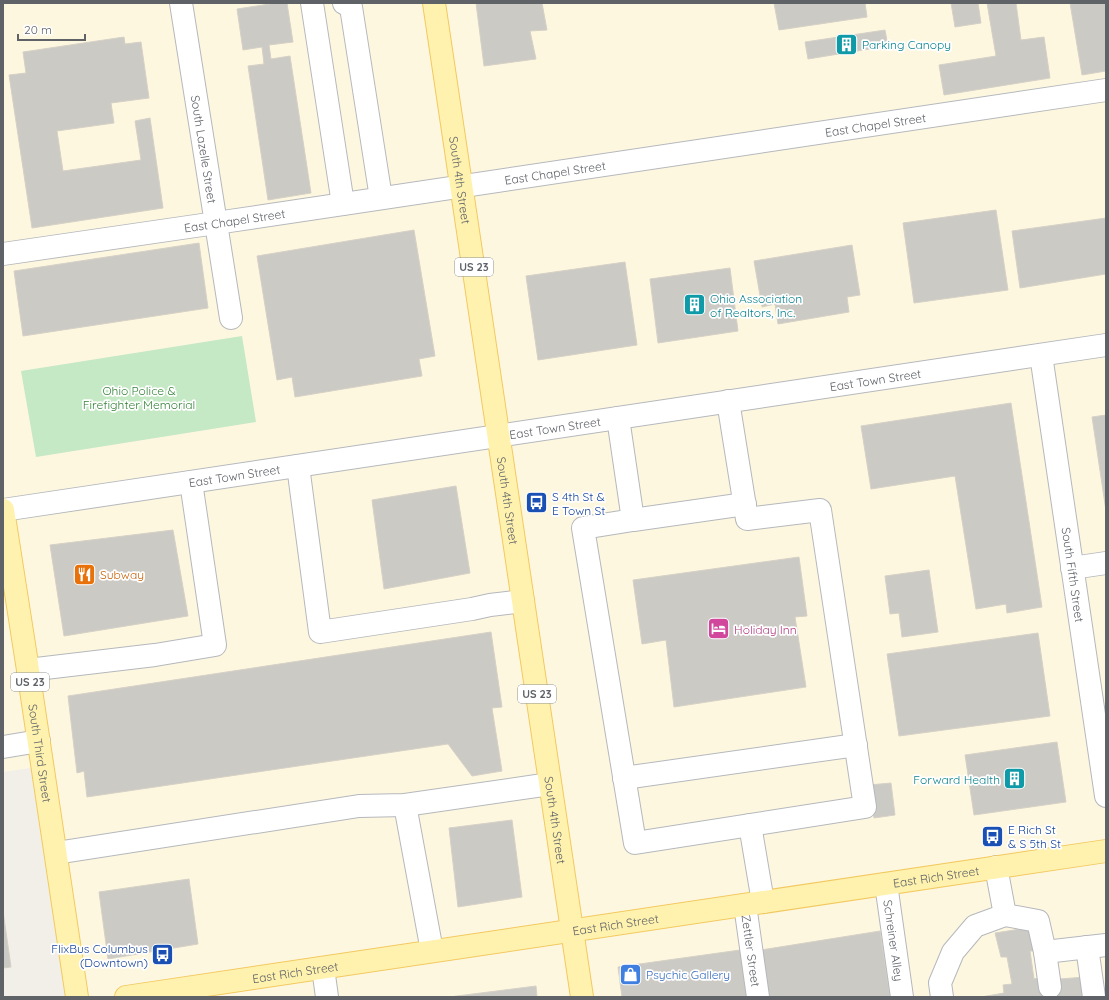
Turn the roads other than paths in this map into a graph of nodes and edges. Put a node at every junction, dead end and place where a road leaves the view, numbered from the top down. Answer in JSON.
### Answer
{"nodes":[{"id":1,"x":181,"y":3,"type":"edge"},
{"id":2,"x":315,"y":3,"type":"edge"},
{"id":3,"x":344,"y":3,"type":"edge"},
{"id":4,"x":434,"y":3,"type":"edge"},
{"id":5,"x":1106,"y":90,"type":"edge"},
{"id":6,"x":462,"y":186,"type":"junction"},
{"id":7,"x":381,"y":198,"type":"junction"},
{"id":8,"x":343,"y":204,"type":"junction"},
{"id":9,"x":216,"y":223,"type":"junction"},
{"id":10,"x":3,"y":254,"type":"edge"},
{"id":11,"x":231,"y":318,"type":"dead end"},
{"id":12,"x":1106,"y":345,"type":"edge"},
{"id":13,"x":1041,"y":355,"type":"junction"},
{"id":14,"x":728,"y":402,"type":"junction"},
{"id":15,"x":618,"y":418,"type":"junction"},
{"id":16,"x":498,"y":436,"type":"junction"},
{"id":17,"x":298,"y":466,"type":"junction"},
{"id":18,"x":191,"y":482,"type":"junction"},
{"id":19,"x":745,"y":504,"type":"junction"},
{"id":20,"x":3,"y":510,"type":"edge"},
{"id":21,"x":633,"y":520,"type":"junction"},
{"id":22,"x":1106,"y":562,"type":"edge"},
{"id":23,"x":1072,"y":568,"type":"junction"},
{"id":24,"x":523,"y":602,"type":"junction"},
{"id":25,"x":28,"y":670,"type":"junction"},
{"id":26,"x":39,"y":741,"type":"junction"},
{"id":27,"x":856,"y":745,"type":"junction"},
{"id":28,"x":3,"y":747,"type":"edge"},
{"id":29,"x":624,"y":778,"type":"junction"},
{"id":30,"x":550,"y":784,"type":"junction"},
{"id":31,"x":1106,"y":796,"type":"edge"},
{"id":32,"x":405,"y":804,"type":"junction"},
{"id":33,"x":750,"y":825,"type":"junction"},
{"id":34,"x":1106,"y":851,"type":"edge"},
{"id":35,"x":56,"y":853,"type":"junction"},
{"id":36,"x":996,"y":867,"type":"junction"},
{"id":37,"x":886,"y":884,"type":"junction"},
{"id":38,"x":754,"y":904,"type":"junction"},
{"id":39,"x":1005,"y":915,"type":"junction"},
{"id":40,"x":572,"y":931,"type":"junction"},
{"id":41,"x":1096,"y":946,"type":"edge"},
{"id":42,"x":432,"y":951,"type":"junction"},
{"id":43,"x":1045,"y":952,"type":"junction"},
{"id":44,"x":323,"y":968,"type":"junction"},
{"id":45,"x":1050,"y":987,"type":"dead end"},
{"id":46,"x":77,"y":997,"type":"edge"},
{"id":47,"x":126,"y":997,"type":"edge"},
{"id":48,"x":327,"y":997,"type":"edge"},
{"id":49,"x":582,"y":997,"type":"edge"},
{"id":50,"x":758,"y":997,"type":"edge"},
{"id":51,"x":902,"y":997,"type":"edge"},
{"id":52,"x":942,"y":997,"type":"edge"},
{"id":53,"x":1094,"y":997,"type":"edge"}],
"edges":[{"from":1,"to":9,"type":"street","name":"South Lazelle Street"},
{"from":2,"to":8,"type":"street"},
{"from":3,"to":7,"type":"street"},
{"from":4,"to":6,"type":"main road","name":"South 4th Street","number":"US 23"},
{"from":5,"to":6,"type":"street","name":"East Chapel Street"},
{"from":6,"to":7,"type":"street","name":"East Chapel Street"},
{"from":6,"to":16,"type":"main road","name":"South 4th Street","number":"US 23"},
{"from":7,"to":8,"type":"street","name":"East Chapel Street"},
{"from":8,"to":9,"type":"street","name":"East Chapel Street"},
{"from":9,"to":10,"type":"street","name":"East Chapel Street"},
{"from":9,"to":11,"type":"street","name":"South Lazelle Street"},
{"from":12,"to":13,"type":"street","name":"East Town Street"},
{"from":13,"to":14,"type":"street","name":"East Town Street"},
{"from":13,"to":23,"type":"street","name":"South Fifth Street"},
{"from":14,"to":15,"type":"street","name":"East Town Street"},
{"from":14,"to":19,"type":"street"},
{"from":15,"to":16,"type":"street","name":"East Town Street"},
{"from":15,"to":21,"type":"street"},
{"from":16,"to":17,"type":"street","name":"East Town Street"},
{"from":16,"to":24,"type":"main road","name":"South 4th Street","number":"US 23"},
{"from":17,"to":18,"type":"street","name":"East Town Street"},
{"from":17,"to":24,"type":"street"},
{"from":18,"to":20,"type":"street","name":"East Town Street"},
{"from":18,"to":25,"type":"street"},
{"from":19,"to":21,"type":"street"},
{"from":19,"to":27,"type":"street"},
{"from":20,"to":25,"type":"main road","name":"South Third Street","number":"US 23"},
{"from":21,"to":29,"type":"street"},
{"from":22,"to":23,"type":"street"},
{"from":23,"to":31,"type":"street","name":"South Fifth Street"},
{"from":24,"to":30,"type":"main road","name":"South 4th Street","number":"US 23"},
{"from":25,"to":26,"type":"main road","name":"South Third Street","number":"US 23"},
{"from":26,"to":28,"type":"street"},
{"from":26,"to":35,"type":"main road","name":"South Third Street","number":"US 23"},
{"from":27,"to":29,"type":"street"},
{"from":27,"to":33,"type":"street"},
{"from":29,"to":33,"type":"street"},
{"from":30,"to":32,"type":"street"},
{"from":30,"to":40,"type":"main road","name":"South 4th Street","number":"US 23"},
{"from":32,"to":35,"type":"street"},
{"from":32,"to":42,"type":"street"},
{"from":33,"to":38,"type":"street","name":"Zettler Street"},
{"from":34,"to":36,"type":"main road","name":"East Rich Street"},
{"from":35,"to":46,"type":"main road","name":"South Third Street","number":"US 23"},
{"from":36,"to":37,"type":"main road","name":"East Rich Street"},
{"from":36,"to":39,"type":"street"},
{"from":37,"to":38,"type":"main road","name":"East Rich Street"},
{"from":37,"to":51,"type":"street","name":"Schreiner Alley"},
{"from":38,"to":40,"type":"main road","name":"East Rich Street"},
{"from":38,"to":50,"type":"street","name":"Zettler Street"},
{"from":39,"to":43,"type":"street"},
{"from":39,"to":52,"type":"street"},
{"from":40,"to":42,"type":"main road","name":"East Rich Street"},
{"from":40,"to":49,"type":"main road","name":"South 4th Street","number":"US 23"},
{"from":41,"to":43,"type":"street"},
{"from":41,"to":53,"type":"street"},
{"from":42,"to":44,"type":"main road","name":"East Rich Street"},
{"from":43,"to":45,"type":"street"},
{"from":44,"to":47,"type":"main road","name":"East Rich Street"},
{"from":44,"to":48,"type":"street"}]}
